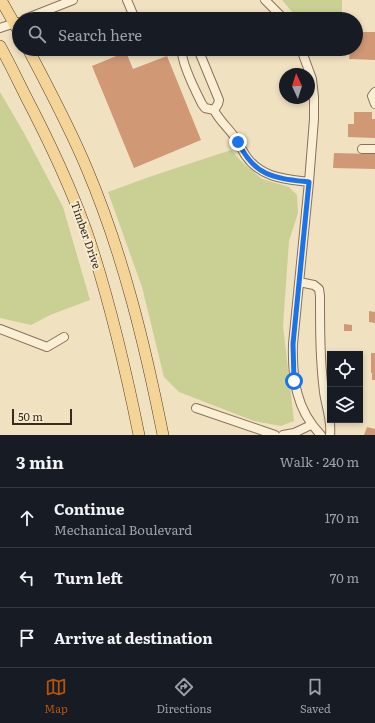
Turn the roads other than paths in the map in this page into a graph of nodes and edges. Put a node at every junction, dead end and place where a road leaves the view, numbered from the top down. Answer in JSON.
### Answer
{"nodes":[{"id":1,"x":2,"y":0,"type":"edge"},
{"id":2,"x":73,"y":0,"type":"edge"},
{"id":3,"x":127,"y":0,"type":"edge"},
{"id":4,"x":265,"y":0,"type":"edge"},
{"id":5,"x":43,"y":12,"type":"edge"},
{"id":6,"x":132,"y":12,"type":"edge"},
{"id":7,"x":277,"y":12,"type":"edge"},
{"id":8,"x":12,"y":17,"type":"edge"},
{"id":9,"x":12,"y":27,"type":"edge"},
{"id":10,"x":0,"y":28,"type":"edge"},
{"id":11,"x":0,"y":46,"type":"edge"},
{"id":12,"x":32,"y":56,"type":"edge"},
{"id":13,"x":182,"y":56,"type":"edge"},
{"id":14,"x":201,"y":56,"type":"edge"},
{"id":15,"x":304,"y":56,"type":"edge"},
{"id":16,"x":375,"y":92,"type":"edge"},
{"id":17,"x":375,"y":104,"type":"edge"},
{"id":18,"x":214,"y":110,"type":"junction"},
{"id":19,"x":362,"y":149,"type":"dead end"},
{"id":20,"x":375,"y":149,"type":"edge"},
{"id":21,"x":309,"y":182,"type":"junction"},
{"id":22,"x":299,"y":282,"type":"junction"},
{"id":23,"x":0,"y":329,"type":"edge"},
{"id":24,"x":64,"y":337,"type":"dead end"},
{"id":25,"x":196,"y":408,"type":"dead end"},
{"id":26,"x":311,"y":425,"type":"junction"},
{"id":27,"x":139,"y":435,"type":"edge"},
{"id":28,"x":163,"y":435,"type":"edge"},
{"id":29,"x":276,"y":435,"type":"edge"},
{"id":30,"x":283,"y":435,"type":"edge"},
{"id":31,"x":321,"y":435,"type":"edge"},
{"id":32,"x":330,"y":435,"type":"edge"}],
"edges":[{"from":1,"to":8,"type":"main road"},
{"from":2,"to":5,"type":"street"},
{"from":3,"to":6,"type":"street"},
{"from":4,"to":7,"type":"street"},
{"from":9,"to":10,"type":"street"},
{"from":11,"to":27,"type":"main road","name":"Timber Drive"},
{"from":12,"to":28,"type":"main road"},
{"from":13,"to":18,"type":"street"},
{"from":14,"to":18,"type":"street"},
{"from":15,"to":21,"type":"street"},
{"from":16,"to":17,"type":"street"},
{"from":18,"to":21,"type":"street"},
{"from":19,"to":20,"type":"street"},
{"from":21,"to":22,"type":"street"},
{"from":22,"to":26,"type":"street"},
{"from":22,"to":32,"type":"street"},
{"from":23,"to":24,"type":"street"},
{"from":25,"to":29,"type":"street"},
{"from":26,"to":30,"type":"street"},
{"from":26,"to":31,"type":"street"}]}
